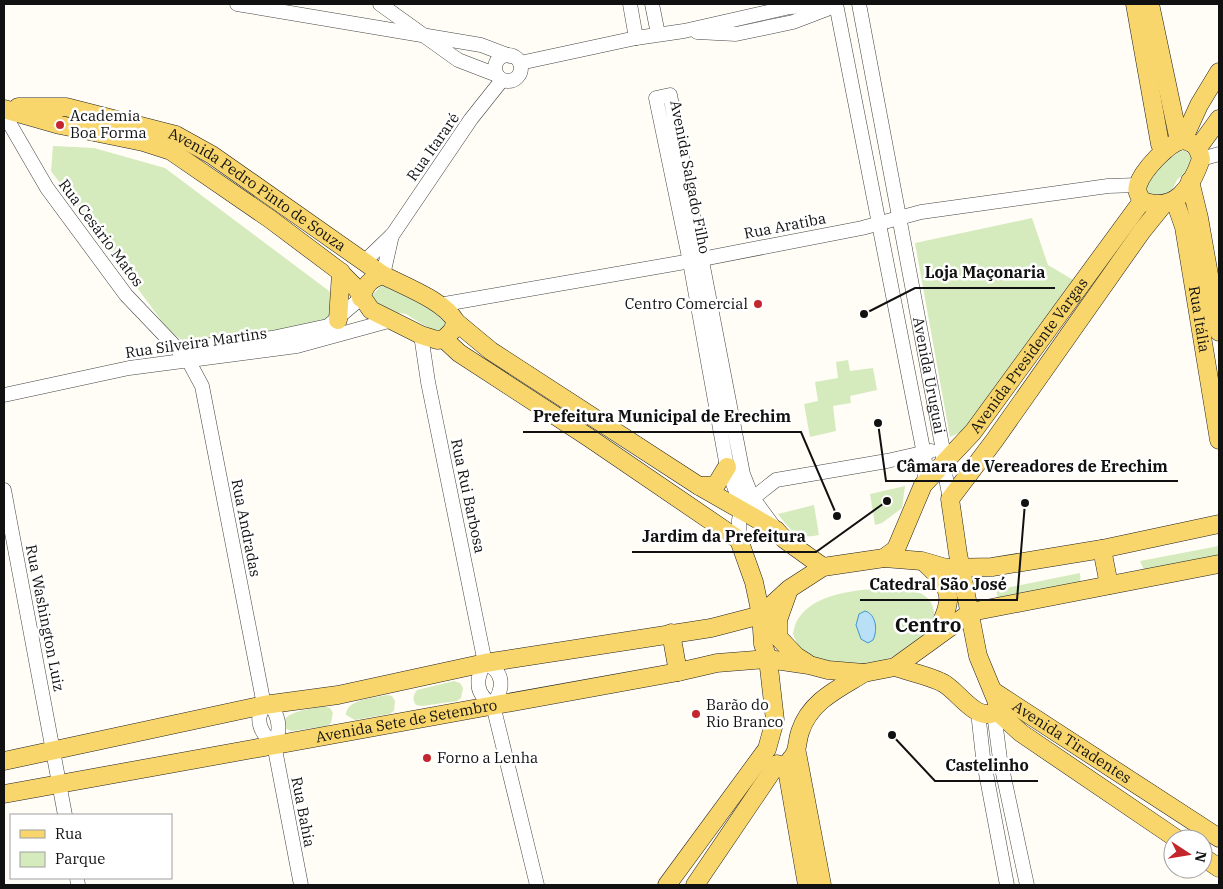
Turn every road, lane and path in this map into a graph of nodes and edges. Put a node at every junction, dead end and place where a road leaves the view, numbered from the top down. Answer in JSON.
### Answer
{"nodes":[{"id":1,"x":237,"y":4,"type":"edge"},
{"id":2,"x":380,"y":4,"type":"edge"},
{"id":3,"x":630,"y":4,"type":"edge"},
{"id":4,"x":652,"y":4,"type":"edge"},
{"id":5,"x":838,"y":4,"type":"edge"},
{"id":6,"x":859,"y":4,"type":"edge"},
{"id":7,"x":1135,"y":4,"type":"edge"},
{"id":8,"x":1150,"y":4,"type":"edge"},
{"id":9,"x":790,"y":7,"type":"junction"},
{"id":10,"x":793,"y":22,"type":"junction"},
{"id":11,"x":684,"y":31,"type":"junction"},
{"id":12,"x":658,"y":34,"type":"junction"},
{"id":13,"x":423,"y":35,"type":"junction"},
{"id":14,"x":636,"y":38,"type":"junction"},
{"id":15,"x":515,"y":59,"type":"junction"},
{"id":16,"x":1219,"y":72,"type":"edge"},
{"id":17,"x":500,"y":78,"type":"junction"},
{"id":18,"x":4,"y":108,"type":"edge"},
{"id":19,"x":4,"y":114,"type":"edge"},
{"id":20,"x":1219,"y":119,"type":"edge"},
{"id":21,"x":1190,"y":147,"type":"junction"},
{"id":22,"x":1164,"y":151,"type":"junction"},
{"id":23,"x":1219,"y":154,"type":"edge"},
{"id":24,"x":1190,"y":182,"type":"junction"},
{"id":25,"x":1140,"y":193,"type":"junction"},
{"id":26,"x":1169,"y":203,"type":"junction"},
{"id":27,"x":283,"y":204,"type":"junction"},
{"id":28,"x":899,"y":218,"type":"junction"},
{"id":29,"x":270,"y":219,"type":"junction"},
{"id":30,"x":880,"y":223,"type":"junction"},
{"id":31,"x":393,"y":234,"type":"junction"},
{"id":32,"x":366,"y":261,"type":"junction"},
{"id":33,"x":696,"y":261,"type":"junction"},
{"id":34,"x":340,"y":272,"type":"junction"},
{"id":35,"x":383,"y":275,"type":"junction"},
{"id":36,"x":361,"y":298,"type":"junction"},
{"id":37,"x":439,"y":304,"type":"junction"},
{"id":38,"x":338,"y":320,"type":"junction"},
{"id":39,"x":392,"y":320,"type":"junction"},
{"id":40,"x":456,"y":322,"type":"junction"},
{"id":41,"x":1219,"y":332,"type":"edge"},
{"id":42,"x":422,"y":335,"type":"junction"},
{"id":43,"x":444,"y":339,"type":"junction"},
{"id":44,"x":178,"y":349,"type":"junction"},
{"id":45,"x":188,"y":360,"type":"junction"},
{"id":46,"x":4,"y":395,"type":"edge"},
{"id":47,"x":602,"y":421,"type":"junction"},
{"id":48,"x":588,"y":437,"type":"junction"},
{"id":49,"x":1219,"y":440,"type":"edge"},
{"id":50,"x":964,"y":442,"type":"junction"},
{"id":51,"x":942,"y":445,"type":"junction"},
{"id":52,"x":924,"y":454,"type":"junction"},
{"id":53,"x":943,"y":464,"type":"junction"},
{"id":54,"x":727,"y":467,"type":"junction"},
{"id":55,"x":922,"y":485,"type":"junction"},
{"id":56,"x":699,"y":486,"type":"junction"},
{"id":57,"x":4,"y":490,"type":"edge"},
{"id":58,"x":950,"y":499,"type":"junction"},
{"id":59,"x":747,"y":502,"type":"junction"},
{"id":60,"x":1219,"y":524,"type":"edge"},
{"id":61,"x":739,"y":540,"type":"junction"},
{"id":62,"x":1102,"y":549,"type":"junction"},
{"id":63,"x":884,"y":558,"type":"junction"},
{"id":64,"x":922,"y":561,"type":"junction"},
{"id":65,"x":1219,"y":564,"type":"edge"},
{"id":66,"x":823,"y":567,"type":"junction"},
{"id":67,"x":961,"y":569,"type":"junction"},
{"id":68,"x":1109,"y":585,"type":"junction"},
{"id":69,"x":789,"y":589,"type":"junction"},
{"id":70,"x":971,"y":612,"type":"junction"},
{"id":71,"x":761,"y":614,"type":"junction"},
{"id":72,"x":671,"y":633,"type":"junction"},
{"id":73,"x":934,"y":639,"type":"junction"},
{"id":74,"x":768,"y":659,"type":"junction"},
{"id":75,"x":485,"y":663,"type":"junction"},
{"id":76,"x":809,"y":665,"type":"junction"},
{"id":77,"x":895,"y":667,"type":"junction"},
{"id":78,"x":678,"y":672,"type":"junction"},
{"id":79,"x":864,"y":673,"type":"junction"},
{"id":80,"x":993,"y":691,"type":"junction"},
{"id":81,"x":493,"y":704,"type":"junction"},
{"id":82,"x":264,"y":705,"type":"junction"},
{"id":83,"x":990,"y":712,"type":"junction"},
{"id":84,"x":274,"y":744,"type":"junction"},
{"id":85,"x":53,"y":752,"type":"junction"},
{"id":86,"x":782,"y":757,"type":"junction"},
{"id":87,"x":4,"y":761,"type":"edge"},
{"id":88,"x":59,"y":784,"type":"junction"},
{"id":89,"x":4,"y":794,"type":"edge"},
{"id":90,"x":65,"y":814,"type":"edge"},
{"id":91,"x":1163,"y":829,"type":"edge"},
{"id":92,"x":1219,"y":838,"type":"edge"},
{"id":93,"x":300,"y":885,"type":"edge"},
{"id":94,"x":537,"y":885,"type":"edge"},
{"id":95,"x":667,"y":885,"type":"edge"},
{"id":96,"x":695,"y":885,"type":"edge"},
{"id":97,"x":807,"y":885,"type":"edge"},
{"id":98,"x":822,"y":885,"type":"edge"},
{"id":99,"x":1007,"y":885,"type":"edge"},
{"id":100,"x":1027,"y":885,"type":"edge"}],
"edges":[{"from":1,"to":13,"type":"street"},
{"from":2,"to":13,"type":"street"},
{"from":3,"to":14,"type":"street"},
{"from":4,"to":12,"type":"street"},
{"from":5,"to":9,"type":"street"},
{"from":5,"to":10,"type":"street"},
{"from":5,"to":30,"type":"street","name":"Avenida Uruguai"},
{"from":6,"to":28,"type":"street","name":"Avenida Uruguai"},
{"from":7,"to":22,"type":"main road"},
{"from":8,"to":21,"type":"main road"},
{"from":9,"to":10,"type":"street"},
{"from":9,"to":11,"type":"street"},
{"from":10,"to":11,"type":"street"},
{"from":11,"to":12,"type":"street"},
{"from":12,"to":14,"type":"street"},
{"from":13,"to":15,"type":"street"},
{"from":13,"to":17,"type":"street"},
{"from":14,"to":15,"type":"street"},
{"from":15,"to":17,"type":"street"},
{"from":15,"to":17,"type":"street"},
{"from":16,"to":21,"type":"main road","name":"Avenida Presidente Vargas"},
{"from":17,"to":31,"type":"street","name":"Rua Itararé"},
{"from":18,"to":27,"type":"main road","name":"Avenida Pedro Pinto de Souza"},
{"from":18,"to":29,"type":"main road","name":"Avenida Pedro Pinto de Souza"},
{"from":19,"to":44,"type":"street","name":"Rua Cesário Matos"},
{"from":20,"to":21,"type":"main road","name":"Avenida Presidente Vargas"},
{"from":21,"to":22,"type":"main road","name":"Avenida Presidente Vargas"},
{"from":21,"to":23,"type":"street"},
{"from":21,"to":24,"type":"main road","name":"Avenida Presidente Vargas"},
{"from":22,"to":25,"type":"main road","name":"Avenida Presidente Vargas"},
{"from":24,"to":26,"type":"main road","name":"Avenida Presidente Vargas"},
{"from":24,"to":41,"type":"main road","name":"Rua Itália"},
{"from":25,"to":26,"type":"main road"},
{"from":25,"to":28,"type":"street","name":"Rua Aratiba"},
{"from":25,"to":50,"type":"main road","name":"Avenida Presidente Vargas"},
{"from":26,"to":49,"type":"main road","name":"Rua Itália"},
{"from":26,"to":58,"type":"main road","name":"Avenida Presidente Vargas"},
{"from":27,"to":29,"type":"main road"},
{"from":27,"to":32,"type":"main road","name":"Avenida Pedro Pinto de Souza"},
{"from":28,"to":30,"type":"street","name":"Rua Aratiba"},
{"from":28,"to":51,"type":"street","name":"Avenida Uruguai"},
{"from":29,"to":34,"type":"main road","name":"Avenida Pedro Pinto de Souza"},
{"from":30,"to":33,"type":"street","name":"Rua Aratiba"},
{"from":30,"to":52,"type":"street","name":"Avenida Uruguai"},
{"from":31,"to":32,"type":"street","name":"Rua Itararé"},
{"from":31,"to":35,"type":"street","name":"Rua Itararé"},
{"from":32,"to":35,"type":"main road","name":"Avenida Pedro Pinto de Souza"},
{"from":33,"to":33,"type":"street","name":"Avenida Salgado Filho"},
{"from":33,"to":37,"type":"street","name":"Rua Aratiba"},
{"from":33,"to":54,"type":"street","name":"Avenida Salgado Filho"},
{"from":33,"to":59,"type":"street","name":"Avenida Salgado Filho"},
{"from":34,"to":36,"type":"main road","name":"Avenida Pedro Pinto de Souza"},
{"from":34,"to":38,"type":"main road"},
{"from":35,"to":36,"type":"main road"},
{"from":35,"to":37,"type":"main road","name":"Avenida Pedro Pinto de Souza"},
{"from":36,"to":38,"type":"street","name":"Rua Silveira Martins"},
{"from":36,"to":39,"type":"main road","name":"Avenida Pedro Pinto de Souza"},
{"from":37,"to":40,"type":"main road","name":"Avenida Pedro Pinto de Souza"},
{"from":38,"to":44,"type":"street","name":"Rua Silveira Martins"},
{"from":39,"to":42,"type":"main road","name":"Avenida Pedro Pinto de Souza"},
{"from":39,"to":45,"type":"street","name":"Rua Silveira Martins"},
{"from":40,"to":43,"type":"main road"},
{"from":40,"to":47,"type":"main road","name":"Avenida Pedro Pinto de Souza"},
{"from":42,"to":43,"type":"main road","name":"Avenida Pedro Pinto de Souza"},
{"from":42,"to":75,"type":"street","name":"Rua Rui Barbosa"},
{"from":43,"to":48,"type":"main road"},
{"from":44,"to":45,"type":"street","name":"Rua Cesário Matos"},
{"from":45,"to":46,"type":"street","name":"Rua Silveira Martins"},
{"from":45,"to":82,"type":"street","name":"Rua Andradas"},
{"from":47,"to":48,"type":"main road"},
{"from":47,"to":56,"type":"main road","name":"Avenida Pedro Pinto de Souza"},
{"from":48,"to":61,"type":"main road"},
{"from":50,"to":51,"type":"main road"},
{"from":50,"to":53,"type":"main road","name":"Avenida Presidente Vargas"},
{"from":51,"to":52,"type":"street"},
{"from":51,"to":53,"type":"street","name":"Avenida Uruguai"},
{"from":52,"to":55,"type":"street","name":"Avenida Uruguai"},
{"from":52,"to":59,"type":"street"},
{"from":53,"to":55,"type":"main road","name":"Avenida Presidente Vargas"},
{"from":53,"to":58,"type":"street","name":"Avenida Uruguai"},
{"from":54,"to":56,"type":"main road"},
{"from":54,"to":59,"type":"street","name":"Avenida Salgado Filho"},
{"from":55,"to":63,"type":"main road","name":"Avenida Presidente Vargas"},
{"from":56,"to":59,"type":"main road","name":"Avenida Pedro Pinto de Souza"},
{"from":57,"to":85,"type":"street","name":"Rua Washington Luiz"},
{"from":58,"to":67,"type":"main road","name":"Avenida Uruguai"},
{"from":59,"to":61,"type":"street","name":"Avenida Salgado Filho"},
{"from":59,"to":66,"type":"main road","name":"Avenida Pedro Pinto de Souza"},
{"from":60,"to":62,"type":"main road"},
{"from":61,"to":71,"type":"main road"},
{"from":62,"to":67,"type":"main road"},
{"from":62,"to":68,"type":"main road"},
{"from":63,"to":64,"type":"main road"},
{"from":63,"to":66,"type":"main road"},
{"from":64,"to":67,"type":"main road"},
{"from":64,"to":73,"type":"main road"},
{"from":65,"to":68,"type":"main road"},
{"from":66,"to":69,"type":"main road"},
{"from":67,"to":70,"type":"main road","name":"Avenida Uruguai"},
{"from":68,"to":70,"type":"main road"},
{"from":69,"to":71,"type":"main road"},
{"from":69,"to":76,"type":"main road"},
{"from":70,"to":73,"type":"main road"},
{"from":70,"to":80,"type":"main road"},
{"from":71,"to":72,"type":"main road"},
{"from":71,"to":74,"type":"main road"},
{"from":72,"to":75,"type":"main road"},
{"from":72,"to":78,"type":"main road"},
{"from":73,"to":77,"type":"main road"},
{"from":74,"to":76,"type":"main road","name":"Avenida Sete de Setembro"},
{"from":74,"to":78,"type":"main road","name":"Avenida Sete de Setembro"},
{"from":74,"to":86,"type":"main road"},
{"from":75,"to":81,"type":"street"},
{"from":75,"to":81,"type":"street"},
{"from":75,"to":82,"type":"main road"},
{"from":76,"to":79,"type":"main road"},
{"from":77,"to":79,"type":"main road"},
{"from":77,"to":83,"type":"main road","name":"Avenida Tiradentes"},
{"from":78,"to":81,"type":"main road","name":"Avenida Sete de Setembro"},
{"from":79,"to":86,"type":"main road"},
{"from":80,"to":83,"type":"main road"},
{"from":80,"to":92,"type":"main road","name":"Avenida Tiradentes"},
{"from":81,"to":84,"type":"main road","name":"Avenida Sete de Setembro"},
{"from":81,"to":94,"type":"street"},
{"from":82,"to":84,"type":"street"},
{"from":82,"to":85,"type":"main road"},
{"from":83,"to":91,"type":"main road","name":"Avenida Tiradentes"},
{"from":83,"to":99,"type":"street"},
{"from":83,"to":100,"type":"street"},
{"from":84,"to":88,"type":"main road","name":"Avenida Sete de Setembro"},
{"from":84,"to":93,"type":"street","name":"Rua Bahia"},
{"from":85,"to":87,"type":"main road"},
{"from":85,"to":88,"type":"street","name":"Rua Washington Luiz"},
{"from":86,"to":95,"type":"main road"},
{"from":86,"to":96,"type":"main road"},
{"from":86,"to":97,"type":"main road"},
{"from":86,"to":98,"type":"main road"},
{"from":88,"to":89,"type":"main road","name":"Avenida Sete de Setembro"},
{"from":88,"to":90,"type":"street","name":"Rua Washington Luiz"}]}
